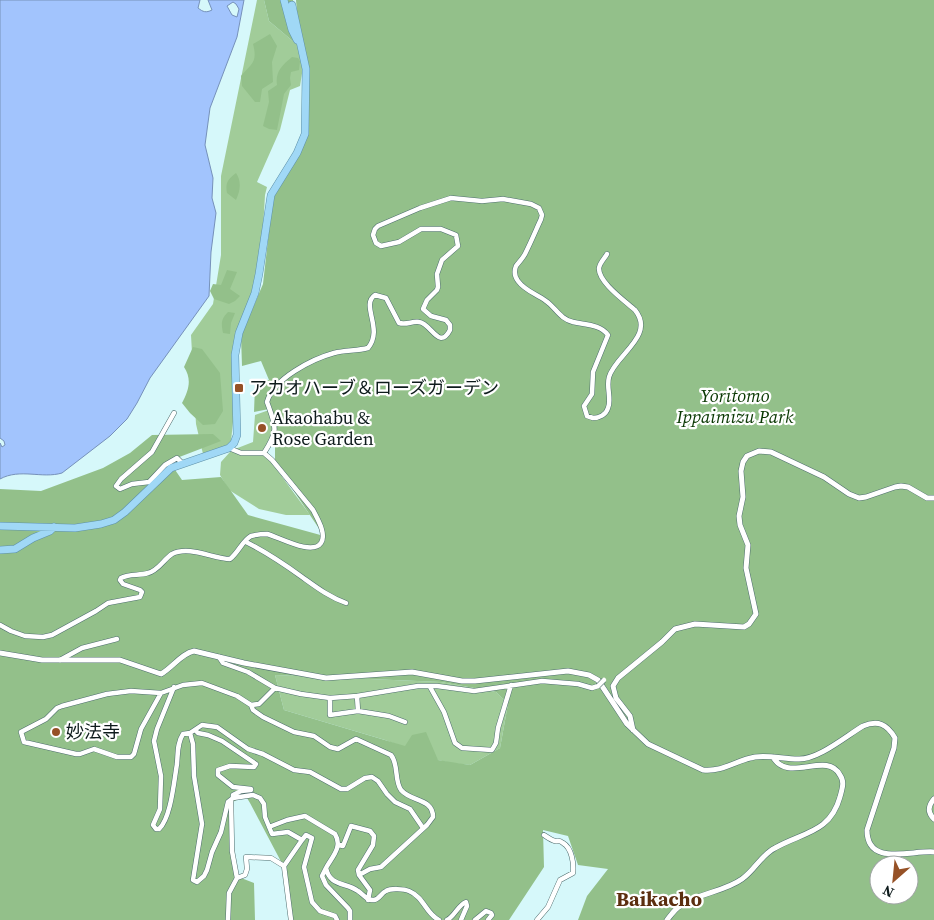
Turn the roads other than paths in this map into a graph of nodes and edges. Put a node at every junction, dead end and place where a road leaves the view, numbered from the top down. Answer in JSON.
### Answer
{"nodes":[{"id":1,"x":284,"y":0,"type":"edge"},
{"id":2,"x":292,"y":5,"type":"dead end"},
{"id":3,"x":301,"y":50,"type":"junction"},
{"id":4,"x":607,"y":254,"type":"dead end"},
{"id":5,"x":174,"y":413,"type":"dead end"},
{"id":6,"x":229,"y":448,"type":"junction"},
{"id":7,"x":264,"y":453,"type":"junction"},
{"id":8,"x":182,"y":463,"type":"junction"},
{"id":9,"x":934,"y":498,"type":"edge"},
{"id":10,"x":0,"y":526,"type":"edge"},
{"id":11,"x":54,"y":527,"type":"junction"},
{"id":12,"x":246,"y":542,"type":"junction"},
{"id":13,"x":0,"y":550,"type":"edge"},
{"id":14,"x":346,"y":603,"type":"dead end"},
{"id":15,"x":0,"y":625,"type":"edge"},
{"id":16,"x":117,"y":639,"type":"dead end"},
{"id":17,"x":0,"y":653,"type":"edge"},
{"id":18,"x":219,"y":656,"type":"junction"},
{"id":19,"x":59,"y":660,"type":"junction"},
{"id":20,"x":604,"y":680,"type":"dead end"},
{"id":21,"x":511,"y":685,"type":"junction"},
{"id":22,"x":174,"y":687,"type":"junction"},
{"id":23,"x":430,"y":687,"type":"junction"},
{"id":24,"x":275,"y":688,"type":"junction"},
{"id":25,"x":161,"y":693,"type":"junction"},
{"id":26,"x":356,"y":696,"type":"junction"},
{"id":27,"x":330,"y":698,"type":"junction"},
{"id":28,"x":252,"y":704,"type":"junction"},
{"id":29,"x":358,"y":711,"type":"junction"},
{"id":30,"x":405,"y":722,"type":"dead end"},
{"id":31,"x":633,"y":731,"type":"junction"},
{"id":32,"x":192,"y":732,"type":"junction"},
{"id":33,"x":773,"y":757,"type":"junction"},
{"id":34,"x":232,"y":799,"type":"junction"},
{"id":35,"x":934,"y":799,"type":"edge"},
{"id":36,"x":934,"y":819,"type":"edge"},
{"id":37,"x":270,"y":827,"type":"junction"},
{"id":38,"x":423,"y":828,"type":"junction"},
{"id":39,"x":544,"y":835,"type":"dead end"},
{"id":40,"x":302,"y":840,"type":"junction"},
{"id":41,"x":339,"y":845,"type":"junction"},
{"id":42,"x":934,"y":852,"type":"edge"},
{"id":43,"x":284,"y":866,"type":"junction"},
{"id":44,"x":326,"y":868,"type":"junction"},
{"id":45,"x":359,"y":875,"type":"junction"},
{"id":46,"x":236,"y":878,"type":"junction"},
{"id":47,"x":368,"y":900,"type":"junction"},
{"id":48,"x":228,"y":920,"type":"edge"},
{"id":49,"x":291,"y":920,"type":"edge"},
{"id":50,"x":337,"y":920,"type":"edge"},
{"id":51,"x":350,"y":920,"type":"edge"},
{"id":52,"x":439,"y":920,"type":"edge"},
{"id":53,"x":447,"y":920,"type":"edge"},
{"id":54,"x":461,"y":920,"type":"edge"},
{"id":55,"x":476,"y":920,"type":"edge"},
{"id":56,"x":488,"y":920,"type":"edge"},
{"id":57,"x":537,"y":920,"type":"edge"},
{"id":58,"x":667,"y":920,"type":"edge"}],
"edges":[{"from":1,"to":3,"type":"highway"},
{"from":2,"to":3,"type":"highway"},
{"from":3,"to":6,"type":"highway"},
{"from":4,"to":7,"type":"street"},
{"from":5,"to":8,"type":"street"},
{"from":6,"to":7,"type":"street"},
{"from":6,"to":8,"type":"highway"},
{"from":7,"to":12,"type":"street"},
{"from":8,"to":11,"type":"highway"},
{"from":9,"to":31,"type":"street"},
{"from":10,"to":11,"type":"highway"},
{"from":11,"to":13,"type":"highway"},
{"from":12,"to":14,"type":"street"},
{"from":12,"to":15,"type":"street"},
{"from":16,"to":19,"type":"street"},
{"from":17,"to":19,"type":"street"},
{"from":18,"to":19,"type":"street"},
{"from":18,"to":24,"type":"street"},
{"from":18,"to":31,"type":"street"},
{"from":20,"to":21,"type":"street","bridge":true},
{"from":21,"to":23,"type":"street"},
{"from":21,"to":23,"type":"street"},
{"from":22,"to":25,"type":"street"},
{"from":22,"to":28,"type":"street"},
{"from":22,"to":32,"type":"street"},
{"from":23,"to":26,"type":"street"},
{"from":24,"to":27,"type":"street"},
{"from":24,"to":28,"type":"street"},
{"from":25,"to":25,"type":"street"},
{"from":26,"to":27,"type":"street"},
{"from":26,"to":29,"type":"street"},
{"from":27,"to":29,"type":"street"},
{"from":28,"to":38,"type":"street"},
{"from":29,"to":30,"type":"street"},
{"from":31,"to":33,"type":"street"},
{"from":32,"to":34,"type":"street"},
{"from":32,"to":34,"type":"street"},
{"from":32,"to":38,"type":"street"},
{"from":33,"to":42,"type":"street"},
{"from":33,"to":58,"type":"street"},
{"from":34,"to":37,"type":"street"},
{"from":34,"to":46,"type":"street"},
{"from":35,"to":36,"type":"street"},
{"from":37,"to":40,"type":"street"},
{"from":37,"to":41,"type":"street"},
{"from":38,"to":45,"type":"street"},
{"from":39,"to":57,"type":"street"},
{"from":40,"to":43,"type":"street"},
{"from":40,"to":50,"type":"street"},
{"from":41,"to":44,"type":"street"},
{"from":41,"to":45,"type":"street"},
{"from":43,"to":46,"type":"street"},
{"from":43,"to":49,"type":"street"},
{"from":44,"to":47,"type":"street"},
{"from":44,"to":51,"type":"street"},
{"from":45,"to":47,"type":"street"},
{"from":46,"to":48,"type":"street"},
{"from":47,"to":52,"type":"street"},
{"from":53,"to":54,"type":"street"},
{"from":55,"to":56,"type":"street"}]}
